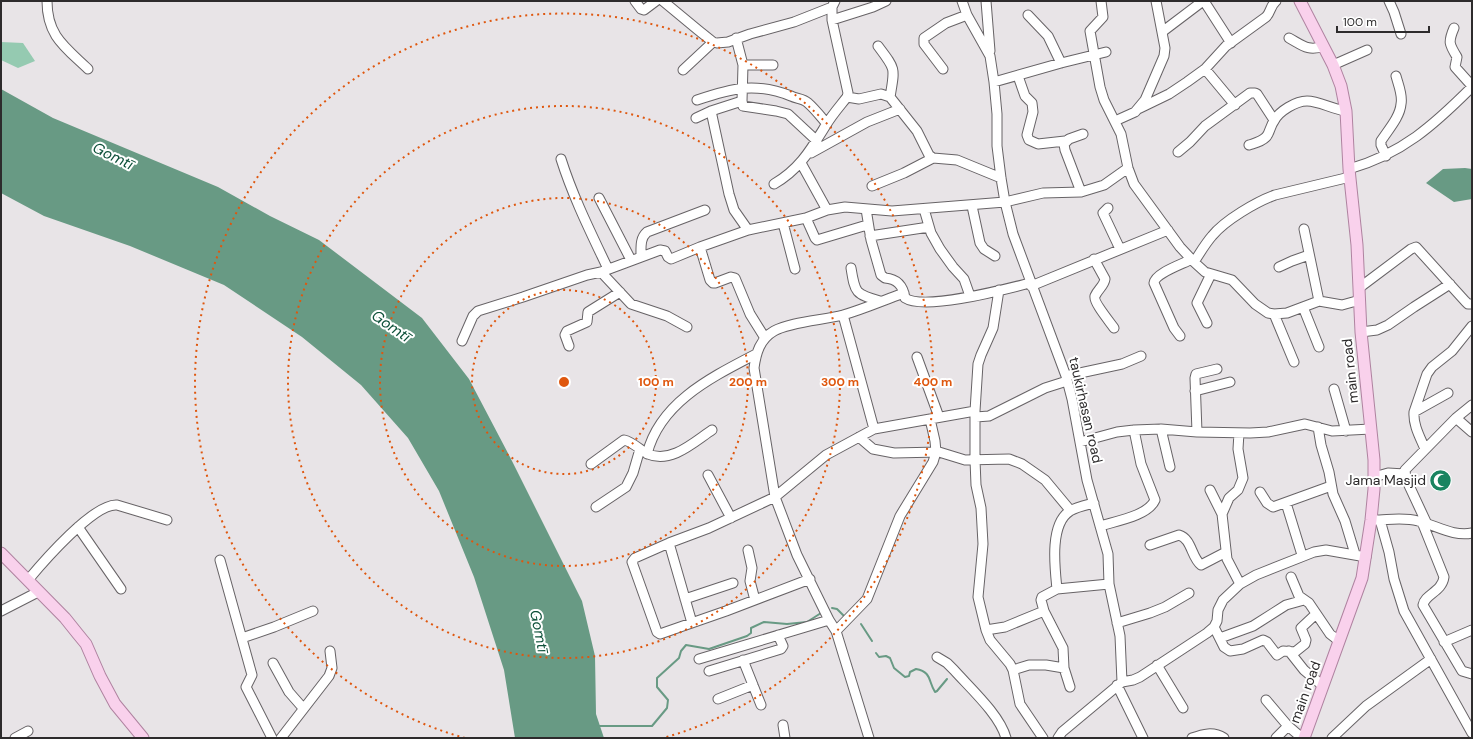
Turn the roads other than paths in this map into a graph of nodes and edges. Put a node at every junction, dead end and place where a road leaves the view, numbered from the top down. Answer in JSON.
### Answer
{"nodes":[{"id":1,"x":635,"y":1,"type":"edge"},
{"id":2,"x":656,"y":1,"type":"edge"},
{"id":3,"x":886,"y":1,"type":"edge"},
{"id":4,"x":962,"y":1,"type":"edge"},
{"id":5,"x":986,"y":1,"type":"edge"},
{"id":6,"x":1101,"y":1,"type":"edge"},
{"id":7,"x":1156,"y":1,"type":"edge"},
{"id":8,"x":1204,"y":1,"type":"edge"},
{"id":9,"x":1276,"y":1,"type":"edge"},
{"id":10,"x":1300,"y":1,"type":"edge"},
{"id":11,"x":1389,"y":1,"type":"edge"},
{"id":12,"x":666,"y":2,"type":"edge"},
{"id":13,"x":47,"y":3,"type":"edge"},
{"id":14,"x":834,"y":4,"type":"edge"},
{"id":15,"x":967,"y":15,"type":"junction"},
{"id":16,"x":1028,"y":15,"type":"dead end"},
{"id":17,"x":832,"y":20,"type":"junction"},
{"id":18,"x":1454,"y":28,"type":"dead end"},
{"id":19,"x":1162,"y":32,"type":"junction"},
{"id":20,"x":1401,"y":34,"type":"dead end"},
{"id":21,"x":736,"y":38,"type":"junction"},
{"id":22,"x":1290,"y":38,"type":"dead end"},
{"id":23,"x":713,"y":42,"type":"junction"},
{"id":24,"x":1231,"y":43,"type":"junction"},
{"id":25,"x":878,"y":46,"type":"dead end"},
{"id":26,"x":1323,"y":46,"type":"junction"},
{"id":27,"x":1367,"y":50,"type":"dead end"},
{"id":28,"x":1106,"y":52,"type":"dead end"},
{"id":29,"x":1094,"y":54,"type":"junction"},
{"id":30,"x":990,"y":56,"type":"junction"},
{"id":31,"x":1061,"y":63,"type":"junction"},
{"id":32,"x":773,"y":65,"type":"dead end"},
{"id":33,"x":1332,"y":65,"type":"junction"},
{"id":34,"x":743,"y":66,"type":"junction"},
{"id":35,"x":88,"y":69,"type":"dead end"},
{"id":36,"x":943,"y":69,"type":"dead end"},
{"id":37,"x":1205,"y":69,"type":"junction"},
{"id":38,"x":682,"y":70,"type":"dead end"},
{"id":39,"x":1018,"y":76,"type":"junction"},
{"id":40,"x":1396,"y":76,"type":"dead end"},
{"id":41,"x":994,"y":82,"type":"junction"},
{"id":42,"x":1472,"y":87,"type":"edge"},
{"id":43,"x":742,"y":88,"type":"junction"},
{"id":44,"x":847,"y":97,"type":"junction"},
{"id":45,"x":890,"y":97,"type":"junction"},
{"id":46,"x":697,"y":100,"type":"dead end"},
{"id":47,"x":742,"y":101,"type":"junction"},
{"id":48,"x":1235,"y":105,"type":"junction"},
{"id":49,"x":900,"y":109,"type":"junction"},
{"id":50,"x":1138,"y":109,"type":"junction"},
{"id":51,"x":1346,"y":110,"type":"junction"},
{"id":52,"x":711,"y":111,"type":"junction"},
{"id":53,"x":696,"y":118,"type":"dead end"},
{"id":54,"x":1274,"y":120,"type":"junction"},
{"id":55,"x":1115,"y":121,"type":"junction"},
{"id":56,"x":827,"y":124,"type":"junction"},
{"id":57,"x":1083,"y":134,"type":"dead end"},
{"id":58,"x":817,"y":141,"type":"junction"},
{"id":59,"x":1065,"y":141,"type":"junction"},
{"id":60,"x":1249,"y":145,"type":"dead end"},
{"id":61,"x":1178,"y":152,"type":"dead end"},
{"id":62,"x":808,"y":154,"type":"junction"},
{"id":63,"x":1386,"y":156,"type":"junction"},
{"id":64,"x":933,"y":158,"type":"junction"},
{"id":65,"x":561,"y":159,"type":"dead end"},
{"id":66,"x":801,"y":163,"type":"junction"},
{"id":67,"x":1128,"y":168,"type":"junction"},
{"id":68,"x":1349,"y":173,"type":"junction"},
{"id":69,"x":1001,"y":178,"type":"junction"},
{"id":70,"x":774,"y":184,"type":"dead end"},
{"id":71,"x":872,"y":186,"type":"dead end"},
{"id":72,"x":1080,"y":192,"type":"junction"},
{"id":73,"x":599,"y":198,"type":"dead end"},
{"id":74,"x":1005,"y":202,"type":"junction"},
{"id":75,"x":972,"y":206,"type":"junction"},
{"id":76,"x":1108,"y":208,"type":"dead end"},
{"id":77,"x":866,"y":209,"type":"junction"},
{"id":78,"x":924,"y":209,"type":"junction"},
{"id":79,"x":705,"y":210,"type":"dead end"},
{"id":80,"x":827,"y":210,"type":"junction"},
{"id":81,"x":806,"y":218,"type":"junction"},
{"id":82,"x":783,"y":224,"type":"junction"},
{"id":83,"x":867,"y":224,"type":"junction"},
{"id":84,"x":929,"y":227,"type":"junction"},
{"id":85,"x":1304,"y":229,"type":"dead end"},
{"id":86,"x":748,"y":230,"type":"junction"},
{"id":87,"x":1168,"y":230,"type":"junction"},
{"id":88,"x":870,"y":236,"type":"junction"},
{"id":89,"x":700,"y":247,"type":"junction"},
{"id":90,"x":1120,"y":249,"type":"junction"},
{"id":91,"x":1309,"y":255,"type":"junction"},
{"id":92,"x":641,"y":256,"type":"junction"},
{"id":93,"x":996,"y":256,"type":"dead end"},
{"id":94,"x":1094,"y":259,"type":"junction"},
{"id":95,"x":631,"y":260,"type":"junction"},
{"id":96,"x":1193,"y":261,"type":"junction"},
{"id":97,"x":1279,"y":267,"type":"dead end"},
{"id":98,"x":851,"y":268,"type":"dead end"},
{"id":99,"x":795,"y":269,"type":"dead end"},
{"id":100,"x":604,"y":270,"type":"junction"},
{"id":101,"x":1211,"y":274,"type":"junction"},
{"id":102,"x":1031,"y":284,"type":"junction"},
{"id":103,"x":1450,"y":284,"type":"junction"},
{"id":104,"x":1359,"y":288,"type":"junction"},
{"id":105,"x":999,"y":290,"type":"junction"},
{"id":106,"x":620,"y":292,"type":"junction"},
{"id":107,"x":904,"y":293,"type":"junction"},
{"id":108,"x":970,"y":296,"type":"junction"},
{"id":109,"x":1360,"y":300,"type":"junction"},
{"id":110,"x":880,"y":301,"type":"junction"},
{"id":111,"x":1319,"y":302,"type":"junction"},
{"id":112,"x":1472,"y":304,"type":"edge"},
{"id":113,"x":1303,"y":307,"type":"junction"},
{"id":114,"x":1274,"y":314,"type":"junction"},
{"id":115,"x":843,"y":315,"type":"junction"},
{"id":116,"x":1207,"y":323,"type":"dead end"},
{"id":117,"x":1472,"y":326,"type":"edge"},
{"id":118,"x":687,"y":327,"type":"dead end"},
{"id":119,"x":1114,"y":328,"type":"dead end"},
{"id":120,"x":1361,"y":332,"type":"junction"},
{"id":121,"x":1180,"y":336,"type":"dead end"},
{"id":122,"x":765,"y":338,"type":"junction"},
{"id":123,"x":462,"y":341,"type":"dead end"},
{"id":124,"x":569,"y":346,"type":"dead end"},
{"id":125,"x":1319,"y":347,"type":"dead end"},
{"id":126,"x":756,"y":354,"type":"junction"},
{"id":127,"x":1141,"y":356,"type":"dead end"},
{"id":128,"x":917,"y":357,"type":"dead end"},
{"id":129,"x":1294,"y":362,"type":"dead end"},
{"id":130,"x":1217,"y":369,"type":"dead end"},
{"id":131,"x":1067,"y":378,"type":"junction"},
{"id":132,"x":1230,"y":382,"type":"dead end"},
{"id":133,"x":1334,"y":389,"type":"dead end"},
{"id":134,"x":1195,"y":391,"type":"junction"},
{"id":135,"x":1448,"y":393,"type":"dead end"},
{"id":136,"x":1472,"y":405,"type":"edge"},
{"id":137,"x":1414,"y":412,"type":"junction"},
{"id":138,"x":976,"y":414,"type":"junction"},
{"id":139,"x":939,"y":417,"type":"junction"},
{"id":140,"x":1456,"y":418,"type":"junction"},
{"id":141,"x":930,"y":419,"type":"junction"},
{"id":142,"x":1318,"y":427,"type":"junction"},
{"id":143,"x":874,"y":429,"type":"junction"},
{"id":144,"x":1161,"y":429,"type":"junction"},
{"id":145,"x":1371,"y":429,"type":"junction"},
{"id":146,"x":712,"y":430,"type":"dead end"},
{"id":147,"x":1134,"y":430,"type":"junction"},
{"id":148,"x":1346,"y":431,"type":"junction"},
{"id":149,"x":1197,"y":432,"type":"junction"},
{"id":150,"x":1472,"y":432,"type":"edge"},
{"id":151,"x":1239,"y":433,"type":"junction"},
{"id":152,"x":859,"y":438,"type":"junction"},
{"id":153,"x":1080,"y":442,"type":"junction"},
{"id":154,"x":1425,"y":449,"type":"junction"},
{"id":155,"x":644,"y":452,"type":"junction"},
{"id":156,"x":939,"y":452,"type":"junction"},
{"id":157,"x":975,"y":460,"type":"junction"},
{"id":158,"x":591,"y":464,"type":"dead end"},
{"id":159,"x":1170,"y":467,"type":"dead end"},
{"id":160,"x":1405,"y":474,"type":"junction"},
{"id":161,"x":708,"y":475,"type":"dead end"},
{"id":162,"x":1374,"y":477,"type":"junction"},
{"id":163,"x":1331,"y":486,"type":"junction"},
{"id":164,"x":1210,"y":490,"type":"dead end"},
{"id":165,"x":1260,"y":492,"type":"dead end"},
{"id":166,"x":775,"y":497,"type":"junction"},
{"id":167,"x":1286,"y":502,"type":"junction"},
{"id":168,"x":1094,"y":503,"type":"junction"},
{"id":169,"x":596,"y":507,"type":"dead end"},
{"id":170,"x":1070,"y":510,"type":"junction"},
{"id":171,"x":1222,"y":514,"type":"junction"},
{"id":172,"x":731,"y":518,"type":"junction"},
{"id":173,"x":167,"y":520,"type":"dead end"},
{"id":174,"x":1375,"y":520,"type":"junction"},
{"id":175,"x":1424,"y":523,"type":"junction"},
{"id":176,"x":1100,"y":526,"type":"junction"},
{"id":177,"x":78,"y":527,"type":"junction"},
{"id":178,"x":1471,"y":535,"type":"edge"},
{"id":179,"x":669,"y":543,"type":"junction"},
{"id":180,"x":1150,"y":546,"type":"dead end"},
{"id":181,"x":748,"y":550,"type":"dead end"},
{"id":182,"x":1226,"y":552,"type":"junction"},
{"id":183,"x":1,"y":553,"type":"edge"},
{"id":184,"x":1354,"y":554,"type":"junction"},
{"id":185,"x":1302,"y":556,"type":"junction"},
{"id":186,"x":1366,"y":557,"type":"junction"},
{"id":187,"x":220,"y":560,"type":"dead end"},
{"id":188,"x":1291,"y":577,"type":"dead end"},
{"id":189,"x":810,"y":579,"type":"junction"},
{"id":190,"x":28,"y":580,"type":"junction"},
{"id":191,"x":733,"y":583,"type":"dead end"},
{"id":192,"x":1109,"y":584,"type":"junction"},
{"id":193,"x":1240,"y":584,"type":"junction"},
{"id":194,"x":121,"y":589,"type":"dead end"},
{"id":195,"x":1057,"y":589,"type":"junction"},
{"id":196,"x":38,"y":592,"type":"junction"},
{"id":197,"x":1189,"y":593,"type":"dead end"},
{"id":198,"x":685,"y":599,"type":"junction"},
{"id":199,"x":755,"y":600,"type":"junction"},
{"id":200,"x":1304,"y":600,"type":"junction"},
{"id":201,"x":313,"y":611,"type":"dead end"},
{"id":202,"x":1044,"y":611,"type":"junction"},
{"id":203,"x":1,"y":612,"type":"edge"},
{"id":204,"x":1316,"y":614,"type":"junction"},
{"id":205,"x":829,"y":620,"type":"junction"},
{"id":206,"x":1117,"y":623,"type":"junction"},
{"id":207,"x":692,"y":624,"type":"junction"},
{"id":208,"x":1214,"y":627,"type":"junction"},
{"id":209,"x":986,"y":630,"type":"junction"},
{"id":210,"x":1472,"y":630,"type":"edge"},
{"id":211,"x":836,"y":631,"type":"junction"},
{"id":212,"x":778,"y":635,"type":"junction"},
{"id":213,"x":242,"y":638,"type":"junction"},
{"id":214,"x":1220,"y":638,"type":"junction"},
{"id":215,"x":1339,"y":642,"type":"junction"},
{"id":216,"x":1444,"y":642,"type":"junction"},
{"id":217,"x":330,"y":651,"type":"dead end"},
{"id":218,"x":1289,"y":651,"type":"junction"},
{"id":219,"x":937,"y":657,"type":"dead end"},
{"id":220,"x":699,"y":659,"type":"dead end"},
{"id":221,"x":743,"y":660,"type":"junction"},
{"id":222,"x":1431,"y":660,"type":"junction"},
{"id":223,"x":273,"y":663,"type":"dead end"},
{"id":224,"x":1157,"y":665,"type":"junction"},
{"id":225,"x":1064,"y":668,"type":"junction"},
{"id":226,"x":1013,"y":670,"type":"junction"},
{"id":227,"x":709,"y":671,"type":"dead end"},
{"id":228,"x":1472,"y":674,"type":"edge"},
{"id":229,"x":1119,"y":683,"type":"junction"},
{"id":230,"x":753,"y":685,"type":"junction"},
{"id":231,"x":1323,"y":686,"type":"junction"},
{"id":232,"x":1070,"y":687,"type":"dead end"},
{"id":233,"x":718,"y":699,"type":"dead end"},
{"id":234,"x":1266,"y":700,"type":"dead end"},
{"id":235,"x":761,"y":705,"type":"dead end"},
{"id":236,"x":303,"y":708,"type":"junction"},
{"id":237,"x":1183,"y":708,"type":"dead end"},
{"id":238,"x":783,"y":725,"type":"dead end"},
{"id":239,"x":1288,"y":726,"type":"junction"},
{"id":240,"x":28,"y":731,"type":"dead end"},
{"id":241,"x":1472,"y":733,"type":"edge"},
{"id":242,"x":15,"y":738,"type":"edge"},
{"id":243,"x":143,"y":738,"type":"edge"},
{"id":244,"x":272,"y":738,"type":"edge"},
{"id":245,"x":281,"y":738,"type":"edge"},
{"id":246,"x":785,"y":738,"type":"edge"},
{"id":247,"x":870,"y":738,"type":"edge"},
{"id":248,"x":1006,"y":738,"type":"edge"},
{"id":249,"x":1043,"y":738,"type":"edge"},
{"id":250,"x":1058,"y":738,"type":"edge"},
{"id":251,"x":1143,"y":738,"type":"edge"},
{"id":252,"x":1192,"y":738,"type":"edge"},
{"id":253,"x":1224,"y":738,"type":"edge"},
{"id":254,"x":1276,"y":738,"type":"edge"},
{"id":255,"x":1303,"y":738,"type":"edge"},
{"id":256,"x":1332,"y":738,"type":"edge"}],
"edges":[{"from":1,"to":2,"type":"street"},
{"from":3,"to":17,"type":"street"},
{"from":4,"to":15,"type":"street","name":"taukirhasan road"},
{"from":5,"to":30,"type":"street"},
{"from":6,"to":29,"type":"street"},
{"from":7,"to":19,"type":"street"},
{"from":8,"to":19,"type":"street"},
{"from":8,"to":24,"type":"street"},
{"from":9,"to":24,"type":"street"},
{"from":10,"to":26,"type":"main road","name":"main road"},
{"from":11,"to":20,"type":"street"},
{"from":12,"to":23,"type":"street"},
{"from":13,"to":35,"type":"street"},
{"from":14,"to":17,"type":"street"},
{"from":14,"to":21,"type":"street"},
{"from":15,"to":30,"type":"street","name":"taukirhasan road"},
{"from":15,"to":36,"type":"street"},
{"from":16,"to":31,"type":"street"},
{"from":17,"to":44,"type":"street"},
{"from":18,"to":42,"type":"street"},
{"from":19,"to":50,"type":"street"},
{"from":21,"to":23,"type":"street"},
{"from":21,"to":34,"type":"street"},
{"from":22,"to":26,"type":"street"},
{"from":23,"to":38,"type":"street"},
{"from":24,"to":37,"type":"street"},
{"from":25,"to":45,"type":"street"},
{"from":26,"to":33,"type":"main road","name":"main road"},
{"from":27,"to":33,"type":"street"},
{"from":28,"to":29,"type":"street"},
{"from":29,"to":31,"type":"street"},
{"from":29,"to":55,"type":"street"},
{"from":30,"to":41,"type":"street","name":"taukirhasan road"},
{"from":31,"to":39,"type":"street"},
{"from":32,"to":34,"type":"street"},
{"from":33,"to":51,"type":"main road","name":"main road"},
{"from":34,"to":43,"type":"street"},
{"from":37,"to":48,"type":"street"},
{"from":37,"to":50,"type":"street"},
{"from":39,"to":41,"type":"street"},
{"from":39,"to":59,"type":"street"},
{"from":40,"to":63,"type":"street"},
{"from":41,"to":69,"type":"street","name":"taukirhasan road"},
{"from":42,"to":63,"type":"street"},
{"from":43,"to":46,"type":"street"},
{"from":43,"to":47,"type":"street"},
{"from":43,"to":56,"type":"street"},
{"from":44,"to":45,"type":"street"},
{"from":44,"to":56,"type":"street"},
{"from":45,"to":49,"type":"street"},
{"from":47,"to":52,"type":"street"},
{"from":47,"to":58,"type":"street"},
{"from":48,"to":54,"type":"street"},
{"from":48,"to":61,"type":"street"},
{"from":49,"to":62,"type":"street"},
{"from":49,"to":64,"type":"street"},
{"from":50,"to":55,"type":"street"},
{"from":51,"to":54,"type":"street"},
{"from":51,"to":68,"type":"main road","name":"main road"},
{"from":52,"to":53,"type":"street"},
{"from":52,"to":86,"type":"street"},
{"from":54,"to":60,"type":"street"},
{"from":55,"to":67,"type":"street"},
{"from":56,"to":58,"type":"street"},
{"from":57,"to":59,"type":"street"},
{"from":58,"to":62,"type":"street"},
{"from":59,"to":72,"type":"street"},
{"from":62,"to":66,"type":"street"},
{"from":63,"to":68,"type":"street"},
{"from":64,"to":69,"type":"street"},
{"from":64,"to":71,"type":"street"},
{"from":65,"to":100,"type":"street"},
{"from":66,"to":70,"type":"street"},
{"from":66,"to":80,"type":"street"},
{"from":67,"to":72,"type":"street"},
{"from":67,"to":87,"type":"street"},
{"from":68,"to":96,"type":"street"},
{"from":68,"to":104,"type":"main road","name":"main road"},
{"from":69,"to":74,"type":"street","name":"taukirhasan road"},
{"from":72,"to":74,"type":"street"},
{"from":73,"to":95,"type":"street"},
{"from":74,"to":75,"type":"street"},
{"from":74,"to":102,"type":"street","name":"taukirhasan road"},
{"from":75,"to":78,"type":"street"},
{"from":75,"to":93,"type":"street"},
{"from":76,"to":90,"type":"street"},
{"from":77,"to":78,"type":"street"},
{"from":77,"to":80,"type":"street"},
{"from":77,"to":83,"type":"street"},
{"from":78,"to":84,"type":"street"},
{"from":79,"to":92,"type":"street"},
{"from":80,"to":81,"type":"street"},
{"from":81,"to":82,"type":"street"},
{"from":81,"to":83,"type":"street"},
{"from":82,"to":86,"type":"street"},
{"from":82,"to":99,"type":"street"},
{"from":83,"to":88,"type":"street"},
{"from":84,"to":88,"type":"street"},
{"from":84,"to":108,"type":"street"},
{"from":85,"to":91,"type":"street"},
{"from":86,"to":89,"type":"street"},
{"from":87,"to":90,"type":"street"},
{"from":87,"to":96,"type":"street"},
{"from":88,"to":107,"type":"street"},
{"from":89,"to":92,"type":"street"},
{"from":89,"to":122,"type":"street"},
{"from":90,"to":94,"type":"street"},
{"from":91,"to":97,"type":"street"},
{"from":91,"to":111,"type":"street"},
{"from":92,"to":95,"type":"street"},
{"from":94,"to":102,"type":"street"},
{"from":94,"to":119,"type":"street"},
{"from":95,"to":100,"type":"street"},
{"from":96,"to":101,"type":"street"},
{"from":96,"to":121,"type":"street"},
{"from":98,"to":110,"type":"street"},
{"from":100,"to":106,"type":"street"},
{"from":100,"to":123,"type":"street"},
{"from":101,"to":114,"type":"street"},
{"from":101,"to":116,"type":"street"},
{"from":102,"to":105,"type":"street"},
{"from":102,"to":131,"type":"street","name":"taukirhasan road"},
{"from":103,"to":104,"type":"street"},
{"from":103,"to":112,"type":"street"},
{"from":103,"to":120,"type":"street"},
{"from":104,"to":109,"type":"main road","name":"main road"},
{"from":105,"to":108,"type":"street"},
{"from":105,"to":138,"type":"street"},
{"from":106,"to":118,"type":"street"},
{"from":106,"to":124,"type":"street"},
{"from":107,"to":108,"type":"street"},
{"from":107,"to":110,"type":"street"},
{"from":109,"to":111,"type":"street"},
{"from":109,"to":120,"type":"main road","name":"main road"},
{"from":110,"to":115,"type":"street"},
{"from":111,"to":113,"type":"street"},
{"from":113,"to":114,"type":"street"},
{"from":113,"to":125,"type":"street"},
{"from":114,"to":129,"type":"street"},
{"from":115,"to":122,"type":"street"},
{"from":115,"to":143,"type":"street"},
{"from":117,"to":137,"type":"street"},
{"from":120,"to":145,"type":"main road","name":"main road"},
{"from":122,"to":126,"type":"street"},
{"from":126,"to":155,"type":"street"},
{"from":126,"to":166,"type":"street"},
{"from":127,"to":131,"type":"street"},
{"from":128,"to":139,"type":"street"},
{"from":130,"to":134,"type":"street"},
{"from":131,"to":138,"type":"street"},
{"from":131,"to":153,"type":"street","name":"taukirhasan road"},
{"from":132,"to":134,"type":"street"},
{"from":133,"to":148,"type":"street"},
{"from":134,"to":149,"type":"street"},
{"from":135,"to":137,"type":"street"},
{"from":136,"to":140,"type":"street"},
{"from":137,"to":154,"type":"street"},
{"from":138,"to":139,"type":"street"},
{"from":138,"to":157,"type":"street"},
{"from":139,"to":141,"type":"street"},
{"from":140,"to":150,"type":"street"},
{"from":140,"to":154,"type":"street"},
{"from":141,"to":143,"type":"street"},
{"from":141,"to":156,"type":"street"},
{"from":142,"to":148,"type":"street"},
{"from":142,"to":151,"type":"street"},
{"from":142,"to":163,"type":"street"},
{"from":143,"to":152,"type":"street"},
{"from":144,"to":147,"type":"street"},
{"from":144,"to":149,"type":"street"},
{"from":144,"to":159,"type":"street"},
{"from":145,"to":148,"type":"street"},
{"from":145,"to":162,"type":"main road","name":"main road"},
{"from":146,"to":155,"type":"street"},
{"from":147,"to":153,"type":"street"},
{"from":147,"to":176,"type":"street"},
{"from":149,"to":151,"type":"street"},
{"from":151,"to":171,"type":"street"},
{"from":152,"to":156,"type":"street"},
{"from":152,"to":166,"type":"street"},
{"from":153,"to":168,"type":"street","name":"taukirhasan road"},
{"from":154,"to":160,"type":"street"},
{"from":155,"to":158,"type":"street"},
{"from":155,"to":169,"type":"street"},
{"from":156,"to":157,"type":"street"},
{"from":156,"to":211,"type":"street"},
{"from":157,"to":170,"type":"street"},
{"from":157,"to":209,"type":"street"},
{"from":160,"to":162,"type":"street"},
{"from":160,"to":175,"type":"street"},
{"from":161,"to":172,"type":"street"},
{"from":162,"to":174,"type":"main road","name":"main road"},
{"from":163,"to":167,"type":"street"},
{"from":163,"to":184,"type":"street"},
{"from":164,"to":171,"type":"street"},
{"from":165,"to":167,"type":"street"},
{"from":166,"to":172,"type":"street"},
{"from":166,"to":189,"type":"street"},
{"from":167,"to":185,"type":"street"},
{"from":168,"to":170,"type":"street"},
{"from":168,"to":176,"type":"street","name":"taukirhasan road"},
{"from":170,"to":195,"type":"street"},
{"from":171,"to":182,"type":"street"},
{"from":172,"to":179,"type":"street"},
{"from":173,"to":177,"type":"street"},
{"from":174,"to":175,"type":"street"},
{"from":174,"to":186,"type":"main road","name":"main road"},
{"from":174,"to":222,"type":"street"},
{"from":175,"to":178,"type":"street"},
{"from":175,"to":216,"type":"street"},
{"from":176,"to":192,"type":"street","name":"taukirhasan road"},
{"from":177,"to":190,"type":"street"},
{"from":177,"to":194,"type":"street"},
{"from":179,"to":198,"type":"street"},
{"from":179,"to":207,"type":"street"},
{"from":180,"to":182,"type":"street"},
{"from":181,"to":199,"type":"street"},
{"from":182,"to":193,"type":"street"},
{"from":183,"to":190,"type":"main road"},
{"from":184,"to":185,"type":"street"},
{"from":184,"to":186,"type":"street"},
{"from":185,"to":193,"type":"street"},
{"from":186,"to":215,"type":"main road","name":"main road"},
{"from":187,"to":213,"type":"street"},
{"from":188,"to":200,"type":"street"},
{"from":189,"to":199,"type":"street"},
{"from":189,"to":205,"type":"street"},
{"from":190,"to":196,"type":"main road"},
{"from":191,"to":198,"type":"street"},
{"from":192,"to":195,"type":"street"},
{"from":192,"to":206,"type":"street","name":"taukirhasan road"},
{"from":193,"to":208,"type":"street"},
{"from":195,"to":202,"type":"street"},
{"from":196,"to":203,"type":"street"},
{"from":196,"to":243,"type":"main road"},
{"from":197,"to":206,"type":"street"},
{"from":198,"to":207,"type":"street"},
{"from":199,"to":207,"type":"street"},
{"from":200,"to":204,"type":"street"},
{"from":200,"to":214,"type":"street"},
{"from":201,"to":213,"type":"street"},
{"from":202,"to":209,"type":"street"},
{"from":202,"to":225,"type":"street"},
{"from":204,"to":215,"type":"street"},
{"from":204,"to":218,"type":"street"},
{"from":205,"to":211,"type":"street"},
{"from":205,"to":212,"type":"street"},
{"from":206,"to":229,"type":"street","name":"taukirhasan road"},
{"from":208,"to":214,"type":"street"},
{"from":208,"to":224,"type":"street"},
{"from":209,"to":226,"type":"street"},
{"from":210,"to":216,"type":"street"},
{"from":211,"to":247,"type":"street"},
{"from":212,"to":220,"type":"street"},
{"from":212,"to":221,"type":"street"},
{"from":213,"to":244,"type":"street"},
{"from":214,"to":218,"type":"street"},
{"from":215,"to":231,"type":"main road","name":"main road"},
{"from":216,"to":228,"type":"street"},
{"from":217,"to":236,"type":"street"},
{"from":218,"to":231,"type":"street"},
{"from":219,"to":248,"type":"street"},
{"from":221,"to":227,"type":"street"},
{"from":221,"to":230,"type":"street"},
{"from":222,"to":241,"type":"street"},
{"from":222,"to":256,"type":"street"},
{"from":223,"to":236,"type":"street"},
{"from":224,"to":229,"type":"street"},
{"from":224,"to":237,"type":"street"},
{"from":225,"to":226,"type":"street"},
{"from":225,"to":232,"type":"street"},
{"from":226,"to":249,"type":"street"},
{"from":229,"to":250,"type":"street"},
{"from":229,"to":251,"type":"street"},
{"from":230,"to":233,"type":"street"},
{"from":230,"to":235,"type":"street"},
{"from":231,"to":255,"type":"main road","name":"main road"},
{"from":234,"to":239,"type":"street"},
{"from":236,"to":245,"type":"street"},
{"from":238,"to":246,"type":"street"},
{"from":239,"to":254,"type":"street"},
{"from":239,"to":255,"type":"street"},
{"from":240,"to":242,"type":"street"},
{"from":252,"to":253,"type":"street"}]}
